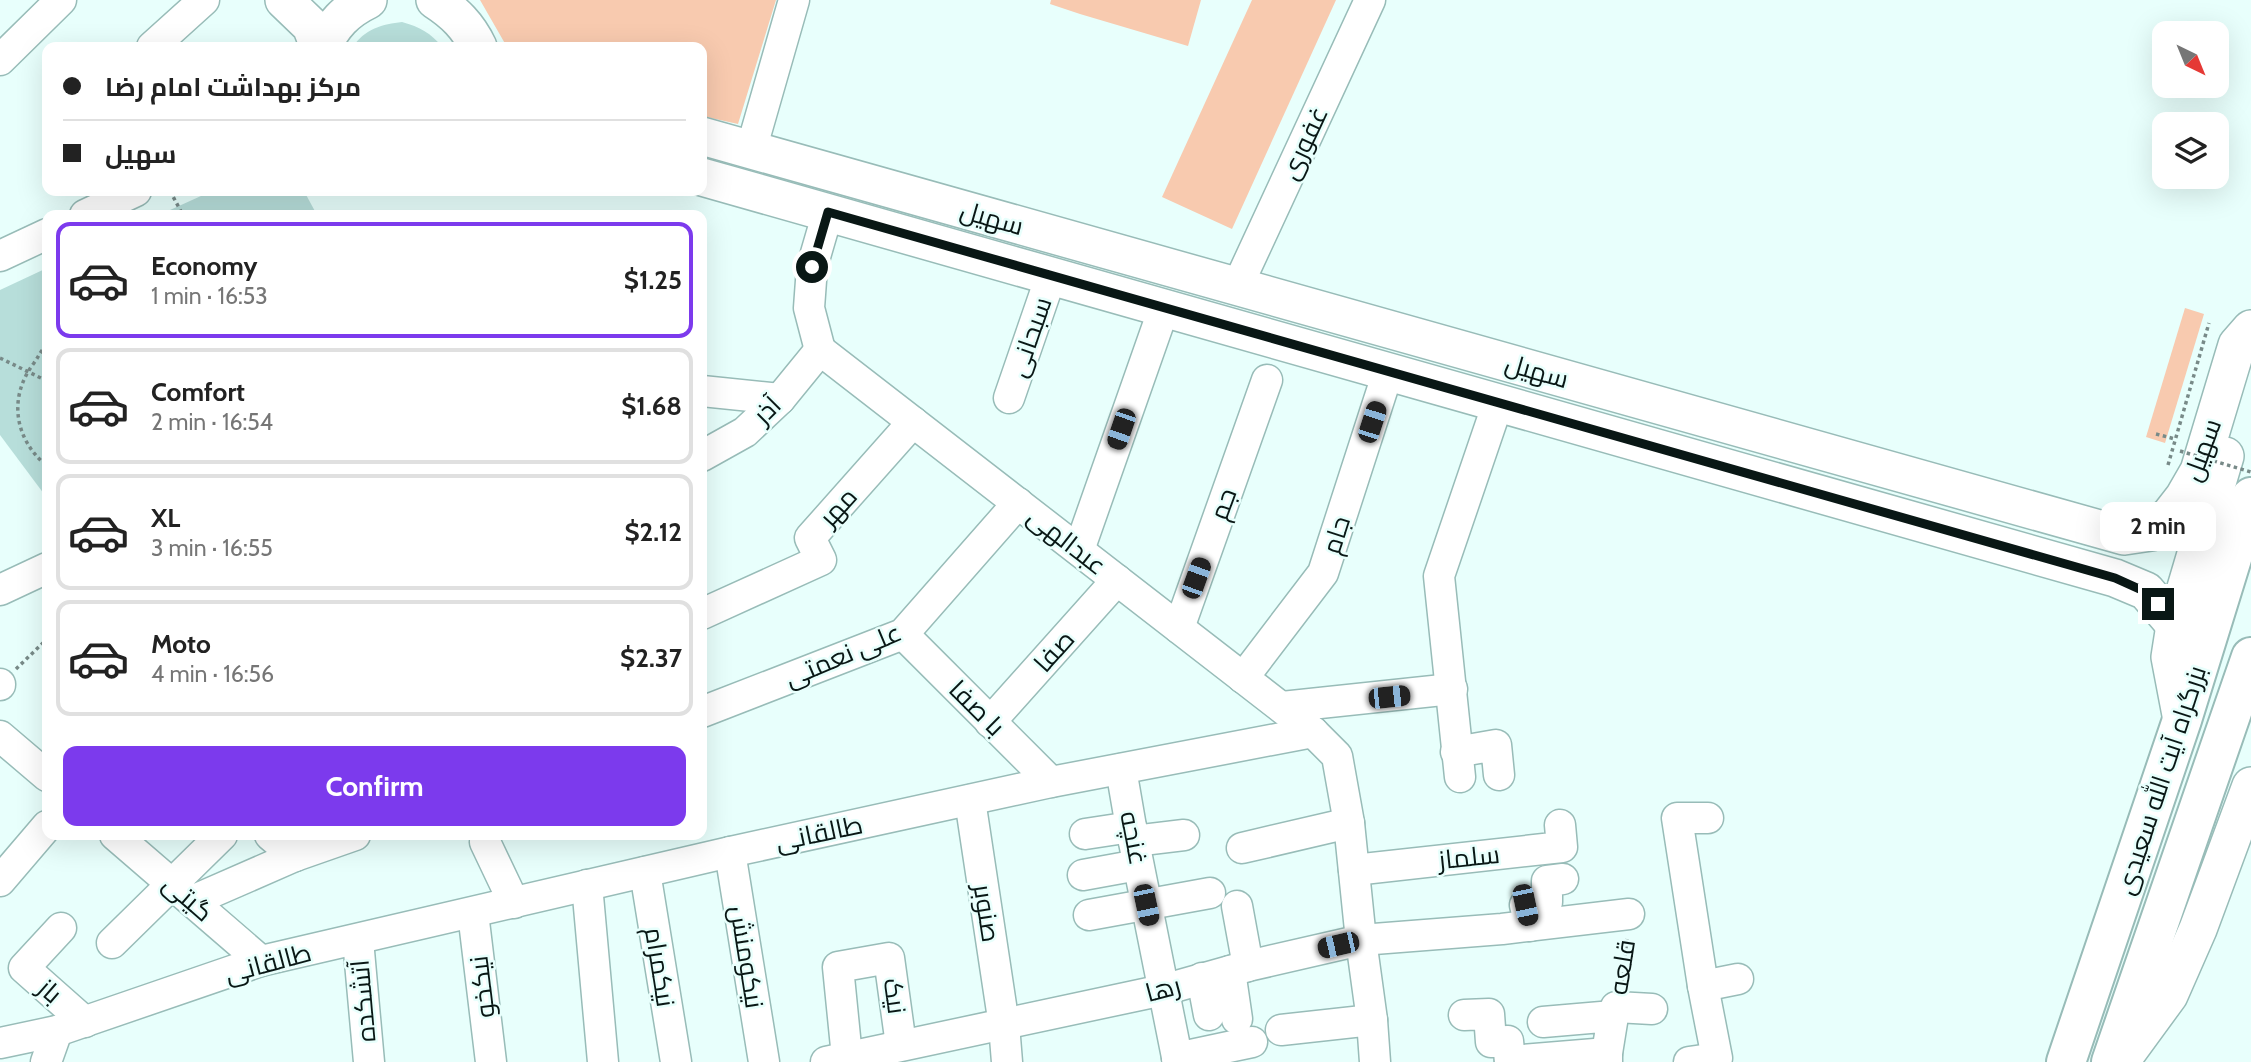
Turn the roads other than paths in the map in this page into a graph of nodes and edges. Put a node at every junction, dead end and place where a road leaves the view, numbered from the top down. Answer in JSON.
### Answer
{"nodes":[{"id":1,"x":61,"y":0,"type":"edge"},
{"id":2,"x":204,"y":0,"type":"edge"},
{"id":3,"x":284,"y":0,"type":"edge"},
{"id":4,"x":435,"y":0,"type":"edge"},
{"id":5,"x":794,"y":0,"type":"edge"},
{"id":6,"x":1370,"y":0,"type":"edge"},
{"id":7,"x":353,"y":2,"type":"edge"},
{"id":8,"x":158,"y":42,"type":"edge"},
{"id":9,"x":319,"y":42,"type":"edge"},
{"id":10,"x":324,"y":42,"type":"edge"},
{"id":11,"x":476,"y":42,"type":"edge"},
{"id":12,"x":0,"y":60,"type":"edge"},
{"id":13,"x":707,"y":137,"type":"edge"},
{"id":14,"x":751,"y":150,"type":"junction"},
{"id":15,"x":707,"y":178,"type":"edge"},
{"id":16,"x":125,"y":196,"type":"edge"},
{"id":17,"x":96,"y":210,"type":"edge"},
{"id":18,"x":828,"y":212,"type":"junction"},
{"id":19,"x":42,"y":235,"type":"edge"},
{"id":20,"x":0,"y":256,"type":"edge"},
{"id":21,"x":1051,"y":276,"type":"junction"},
{"id":22,"x":1237,"y":287,"type":"junction"},
{"id":23,"x":1164,"y":308,"type":"junction"},
{"id":24,"x":2251,"y":328,"type":"edge"},
{"id":25,"x":820,"y":350,"type":"junction"},
{"id":26,"x":1388,"y":372,"type":"junction"},
{"id":27,"x":2251,"y":374,"type":"edge"},
{"id":28,"x":1266,"y":380,"type":"dead end"},
{"id":29,"x":707,"y":391,"type":"edge"},
{"id":30,"x":780,"y":398,"type":"junction"},
{"id":31,"x":1009,"y":398,"type":"dead end"},
{"id":32,"x":1498,"y":403,"type":"junction"},
{"id":33,"x":913,"y":422,"type":"junction"},
{"id":34,"x":707,"y":453,"type":"edge"},
{"id":35,"x":2251,"y":496,"type":"edge"},
{"id":36,"x":1018,"y":503,"type":"junction"},
{"id":37,"x":2124,"y":536,"type":"junction"},
{"id":38,"x":1079,"y":550,"type":"junction"},
{"id":39,"x":42,"y":570,"type":"edge"},
{"id":40,"x":2115,"y":578,"type":"junction"},
{"id":41,"x":1117,"y":580,"type":"junction"},
{"id":42,"x":0,"y":590,"type":"edge"},
{"id":43,"x":707,"y":612,"type":"edge"},
{"id":44,"x":2175,"y":625,"type":"junction"},
{"id":45,"x":1179,"y":628,"type":"junction"},
{"id":46,"x":903,"y":634,"type":"junction"},
{"id":47,"x":2251,"y":657,"type":"edge"},
{"id":48,"x":1243,"y":678,"type":"junction"},
{"id":49,"x":1452,"y":689,"type":"junction"},
{"id":50,"x":1282,"y":707,"type":"junction"},
{"id":51,"x":707,"y":710,"type":"edge"},
{"id":52,"x":2182,"y":720,"type":"junction"},
{"id":53,"x":990,"y":722,"type":"junction"},
{"id":54,"x":1313,"y":732,"type":"junction"},
{"id":55,"x":0,"y":736,"type":"edge"},
{"id":56,"x":1121,"y":769,"type":"junction"},
{"id":57,"x":42,"y":772,"type":"edge"},
{"id":58,"x":1499,"y":775,"type":"dead end"},
{"id":59,"x":1051,"y":782,"type":"junction"},
{"id":60,"x":2251,"y":786,"type":"edge"},
{"id":61,"x":970,"y":800,"type":"junction"},
{"id":62,"x":1708,"y":818,"type":"dead end"},
{"id":63,"x":1349,"y":823,"type":"junction"},
{"id":64,"x":1560,"y":825,"type":"dead end"},
{"id":65,"x":42,"y":832,"type":"edge"},
{"id":66,"x":1085,"y":834,"type":"dead end"},
{"id":67,"x":1184,"y":835,"type":"dead end"},
{"id":68,"x":121,"y":840,"type":"edge"},
{"id":69,"x":218,"y":840,"type":"edge"},
{"id":70,"x":276,"y":840,"type":"edge"},
{"id":71,"x":341,"y":840,"type":"edge"},
{"id":72,"x":485,"y":842,"type":"dead end"},
{"id":73,"x":1134,"y":845,"type":"junction"},
{"id":74,"x":1242,"y":848,"type":"dead end"},
{"id":75,"x":730,"y":852,"type":"junction"},
{"id":76,"x":295,"y":856,"type":"junction"},
{"id":77,"x":1354,"y":870,"type":"junction"},
{"id":78,"x":645,"y":872,"type":"junction"},
{"id":79,"x":1083,"y":875,"type":"dead end"},
{"id":80,"x":1563,"y":879,"type":"dead end"},
{"id":81,"x":0,"y":881,"type":"edge"},
{"id":82,"x":587,"y":885,"type":"junction"},
{"id":83,"x":182,"y":892,"type":"junction"},
{"id":84,"x":1210,"y":893,"type":"dead end"},
{"id":85,"x":514,"y":903,"type":"junction"},
{"id":86,"x":1146,"y":905,"type":"junction"},
{"id":87,"x":1237,"y":906,"type":"dead end"},
{"id":88,"x":473,"y":913,"type":"junction"},
{"id":89,"x":1629,"y":914,"type":"road end"},
{"id":90,"x":1089,"y":915,"type":"dead end"},
{"id":91,"x":1515,"y":917,"type":"junction"},
{"id":92,"x":61,"y":928,"type":"dead end"},
{"id":93,"x":358,"y":940,"type":"junction"},
{"id":94,"x":1361,"y":940,"type":"junction"},
{"id":95,"x":112,"y":943,"type":"dead end"},
{"id":96,"x":261,"y":961,"type":"junction"},
{"id":97,"x":1227,"y":972,"type":"junction"},
{"id":98,"x":1738,"y":979,"type":"dead end"},
{"id":99,"x":1703,"y":986,"type":"junction"},
{"id":100,"x":1163,"y":990,"type":"junction"},
{"id":101,"x":1652,"y":1009,"type":"dead end"},
{"id":102,"x":1614,"y":1011,"type":"junction"},
{"id":103,"x":1464,"y":1015,"type":"dead end"},
{"id":104,"x":1373,"y":1020,"type":"junction"},
{"id":105,"x":1543,"y":1021,"type":"dead end"},
{"id":106,"x":85,"y":1022,"type":"junction"},
{"id":107,"x":1004,"y":1025,"type":"junction"},
{"id":108,"x":1281,"y":1030,"type":"dead end"},
{"id":109,"x":57,"y":1031,"type":"junction"},
{"id":110,"x":0,"y":1043,"type":"edge"},
{"id":111,"x":901,"y":1045,"type":"junction"},
{"id":112,"x":1607,"y":1058,"type":"edge"},
{"id":113,"x":852,"y":1059,"type":"edge"},
{"id":114,"x":1716,"y":1059,"type":"edge"},
{"id":115,"x":1178,"y":1060,"type":"edge"},
{"id":116,"x":46,"y":1062,"type":"edge"},
{"id":117,"x":62,"y":1062,"type":"edge"},
{"id":118,"x":369,"y":1062,"type":"edge"},
{"id":119,"x":491,"y":1062,"type":"edge"},
{"id":120,"x":603,"y":1062,"type":"edge"},
{"id":121,"x":676,"y":1062,"type":"edge"},
{"id":122,"x":764,"y":1062,"type":"edge"},
{"id":123,"x":1007,"y":1062,"type":"edge"},
{"id":124,"x":1375,"y":1062,"type":"edge"},
{"id":125,"x":1510,"y":1062,"type":"edge"},
{"id":126,"x":2066,"y":1062,"type":"edge"},
{"id":127,"x":2111,"y":1062,"type":"edge"},
{"id":128,"x":2120,"y":1062,"type":"edge"}],
"edges":[{"from":1,"to":12,"type":"street"},
{"from":2,"to":8,"type":"street"},
{"from":3,"to":9,"type":"main road"},
{"from":4,"to":11,"type":"main road"},
{"from":5,"to":14,"type":"street"},
{"from":6,"to":22,"type":"street","name":"غفوری"},
{"from":7,"to":10,"type":"main road"},
{"from":13,"to":14,"type":"main road","name":"سهیل"},
{"from":14,"to":22,"type":"main road","name":"سهیل"},
{"from":15,"to":18,"type":"main road","name":"سهیل"},
{"from":16,"to":17,"type":"street"},
{"from":18,"to":21,"type":"main road","name":"سهیل"},
{"from":18,"to":25,"type":"street"},
{"from":19,"to":20,"type":"street"},
{"from":21,"to":23,"type":"main road","name":"سهیل"},
{"from":21,"to":31,"type":"street","name":"سبحانی"},
{"from":22,"to":37,"type":"main road","name":"سهیل"},
{"from":23,"to":26,"type":"main road","name":"سهیل"},
{"from":23,"to":38,"type":"street"},
{"from":24,"to":37,"type":"main road","name":"سهیل"},
{"from":25,"to":30,"type":"street","name":"آذر"},
{"from":25,"to":33,"type":"street","name":"عبدالهی"},
{"from":26,"to":32,"type":"main road","name":"سهیل"},
{"from":26,"to":48,"type":"street","name":"جام"},
{"from":27,"to":44,"type":"main road"},
{"from":28,"to":45,"type":"street","name":"جم"},
{"from":29,"to":30,"type":"street"},
{"from":30,"to":34,"type":"street","name":"آذر"},
{"from":32,"to":40,"type":"main road","name":"سهیل"},
{"from":32,"to":49,"type":"street"},
{"from":33,"to":36,"type":"street","name":"عبدالهی"},
{"from":33,"to":43,"type":"street","name":"مهر"},
{"from":35,"to":52,"type":"highway","name":"بزرگراه آیت الله سعیدی"},
{"from":36,"to":38,"type":"street","name":"عبدالهی"},
{"from":36,"to":46,"type":"street","name":"علی نعمتی"},
{"from":37,"to":40,"type":"main road"},
{"from":38,"to":41,"type":"street","name":"عبدالهی"},
{"from":39,"to":42,"type":"street"},
{"from":40,"to":44,"type":"main road","name":"سهیل"},
{"from":41,"to":45,"type":"street","name":"عبدالهی"},
{"from":41,"to":53,"type":"street","name":"صفا"},
{"from":44,"to":52,"type":"main road"},
{"from":45,"to":48,"type":"street","name":"عبدالهی"},
{"from":46,"to":51,"type":"street","name":"علی نعمتی"},
{"from":46,"to":53,"type":"street","name":"با صفا"},
{"from":47,"to":127,"type":"highway","name":"بزرگراه آیت الله سعیدی"},
{"from":48,"to":50,"type":"street","name":"عبدالهی"},
{"from":49,"to":50,"type":"street"},
{"from":49,"to":58,"type":"street"},
{"from":50,"to":54,"type":"street","name":"عبدالهی"},
{"from":52,"to":126,"type":"highway","name":"بزرگراه آیت الله سعیدی"},
{"from":53,"to":59,"type":"street","name":"با صفا"},
{"from":54,"to":56,"type":"street","name":"طالقانی"},
{"from":54,"to":63,"type":"street"},
{"from":55,"to":57,"type":"street"},
{"from":56,"to":59,"type":"street","name":"طالقانی"},
{"from":56,"to":73,"type":"street","name":"غنچه"},
{"from":59,"to":61,"type":"street","name":"طالقانی"},
{"from":60,"to":128,"type":"main road"},
{"from":61,"to":75,"type":"street","name":"طالقانی"},
{"from":61,"to":107,"type":"street","name":"صنوبر"},
{"from":62,"to":99,"type":"street"},
{"from":63,"to":74,"type":"street"},
{"from":63,"to":77,"type":"street"},
{"from":64,"to":77,"type":"street","name":"سلماز"},
{"from":65,"to":81,"type":"street"},
{"from":66,"to":73,"type":"street"},
{"from":67,"to":73,"type":"street"},
{"from":68,"to":83,"type":"street","name":"گیتی"},
{"from":69,"to":83,"type":"street"},
{"from":70,"to":76,"type":"street"},
{"from":71,"to":76,"type":"street"},
{"from":72,"to":85,"type":"street"},
{"from":73,"to":79,"type":"street"},
{"from":73,"to":86,"type":"street","name":"غنچه"},
{"from":75,"to":78,"type":"street","name":"طالقانی"},
{"from":75,"to":122,"type":"street","name":"نیکومنش"},
{"from":76,"to":83,"type":"street"},
{"from":77,"to":94,"type":"street"},
{"from":78,"to":82,"type":"street","name":"طالقانی"},
{"from":78,"to":121,"type":"street","name":"نیکمرام"},
{"from":80,"to":91,"type":"street"},
{"from":82,"to":85,"type":"street","name":"طالقانی"},
{"from":82,"to":120,"type":"street"},
{"from":83,"to":95,"type":"street"},
{"from":83,"to":96,"type":"street","name":"گیتی"},
{"from":84,"to":86,"type":"street"},
{"from":85,"to":88,"type":"street","name":"طالقانی"},
{"from":86,"to":90,"type":"street"},
{"from":86,"to":100,"type":"street","name":"غنچه"},
{"from":87,"to":97,"type":"street"},
{"from":88,"to":93,"type":"street","name":"طالقانی"},
{"from":88,"to":119,"type":"street","name":"نیکخو"},
{"from":89,"to":91,"type":"street","name":"قلعه"},
{"from":91,"to":94,"type":"street","name":"رها"},
{"from":92,"to":106,"type":"street","name":"باز"},
{"from":93,"to":96,"type":"street","name":"طالقانی"},
{"from":93,"to":118,"type":"street","name":"آتشکده"},
{"from":94,"to":97,"type":"street","name":"رها"},
{"from":94,"to":104,"type":"street"},
{"from":96,"to":106,"type":"street","name":"طالقانی"},
{"from":97,"to":100,"type":"street","name":"رها"},
{"from":97,"to":115,"type":"street"},
{"from":98,"to":99,"type":"street"},
{"from":99,"to":114,"type":"street"},
{"from":100,"to":107,"type":"street","name":"رها"},
{"from":100,"to":115,"type":"street","name":"غنچه"},
{"from":101,"to":102,"type":"street"},
{"from":102,"to":105,"type":"street"},
{"from":102,"to":112,"type":"street","name":"قلعه"},
{"from":103,"to":125,"type":"street"},
{"from":104,"to":108,"type":"street"},
{"from":104,"to":124,"type":"street"},
{"from":106,"to":109,"type":"street","name":"طالقانی"},
{"from":107,"to":111,"type":"street","name":"رها"},
{"from":107,"to":123,"type":"street","name":"صنوبر"},
{"from":109,"to":110,"type":"street","name":"طالقانی"},
{"from":109,"to":116,"type":"street"},
{"from":109,"to":117,"type":"street"},
{"from":111,"to":113,"type":"street","name":"رها"},
{"from":111,"to":113,"type":"street","name":"نیک"},
{"from":112,"to":125,"type":"street"}]}
